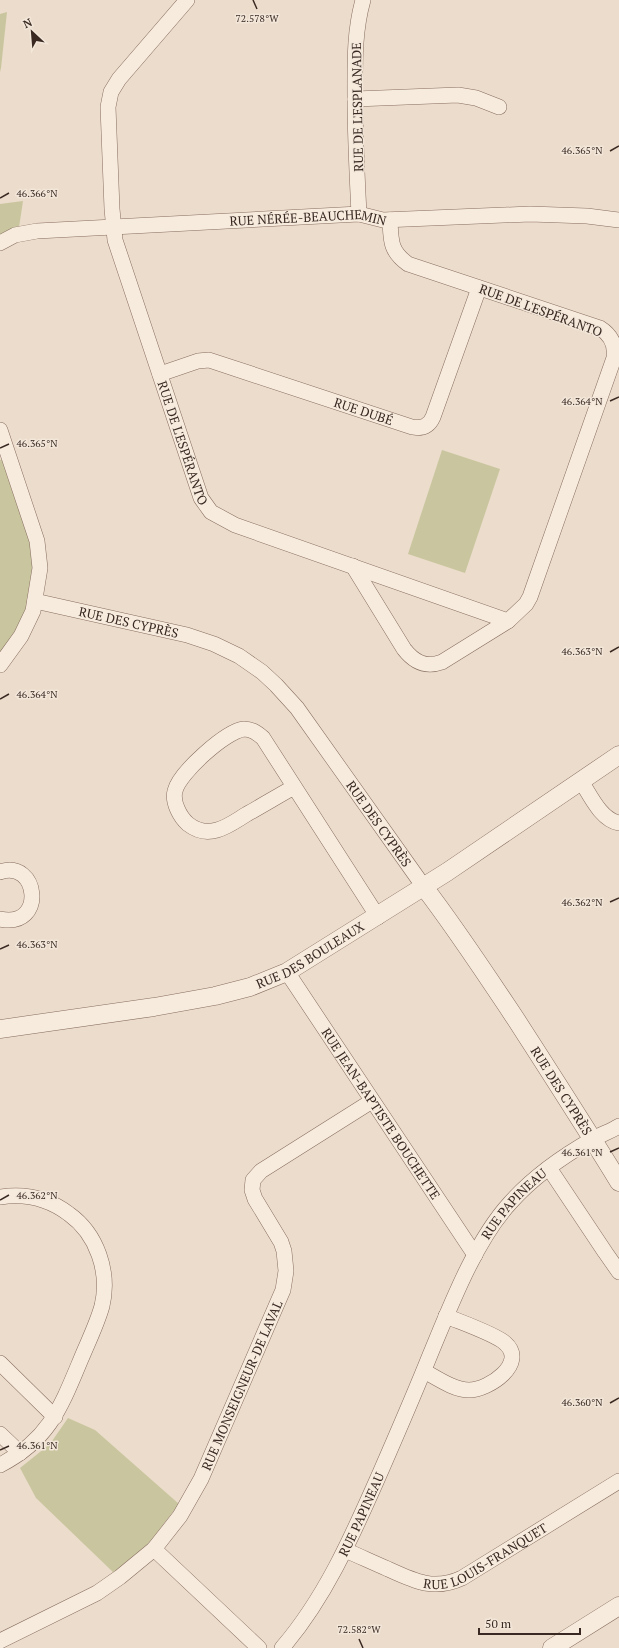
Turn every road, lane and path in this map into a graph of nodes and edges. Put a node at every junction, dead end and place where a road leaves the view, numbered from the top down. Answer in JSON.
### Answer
{"nodes":[{"id":1,"x":187,"y":0,"type":"edge"},
{"id":2,"x":363,"y":0,"type":"edge"},
{"id":3,"x":355,"y":100,"type":"junction"},
{"id":4,"x":499,"y":107,"type":"dead end"},
{"id":5,"x":359,"y":214,"type":"junction"},
{"id":6,"x":390,"y":220,"type":"junction"},
{"id":7,"x":619,"y":220,"type":"edge"},
{"id":8,"x":113,"y":227,"type":"junction"},
{"id":9,"x":0,"y":243,"type":"edge"},
{"id":10,"x":479,"y":288,"type":"junction"},
{"id":11,"x":160,"y":374,"type":"junction"},
{"id":12,"x":0,"y":430,"type":"edge"},
{"id":13,"x":353,"y":566,"type":"junction"},
{"id":14,"x":36,"y":600,"type":"junction"},
{"id":15,"x":508,"y":621,"type":"junction"},
{"id":16,"x":0,"y":665,"type":"edge"},
{"id":17,"x":619,"y":755,"type":"edge"},
{"id":18,"x":580,"y":781,"type":"junction"},
{"id":19,"x":294,"y":786,"type":"junction"},
{"id":20,"x":619,"y":823,"type":"edge"},
{"id":21,"x":0,"y":872,"type":"edge"},
{"id":22,"x":424,"y":886,"type":"junction"},
{"id":23,"x":378,"y":916,"type":"junction"},
{"id":24,"x":0,"y":919,"type":"edge"},
{"id":25,"x":287,"y":972,"type":"junction"},
{"id":26,"x":0,"y":1029,"type":"edge"},
{"id":27,"x":372,"y":1101,"type":"junction"},
{"id":28,"x":619,"y":1126,"type":"edge"},
{"id":29,"x":593,"y":1139,"type":"junction"},
{"id":30,"x":549,"y":1168,"type":"junction"},
{"id":31,"x":619,"y":1182,"type":"edge"},
{"id":32,"x":0,"y":1196,"type":"edge"},
{"id":33,"x":475,"y":1255,"type":"junction"},
{"id":34,"x":619,"y":1272,"type":"edge"},
{"id":35,"x":446,"y":1316,"type":"junction"},
{"id":36,"x":0,"y":1363,"type":"edge"},
{"id":37,"x":424,"y":1372,"type":"junction"},
{"id":38,"x":55,"y":1417,"type":"junction"},
{"id":39,"x":0,"y":1434,"type":"edge"},
{"id":40,"x":20,"y":1453,"type":"junction"},
{"id":41,"x":0,"y":1465,"type":"edge"},
{"id":42,"x":619,"y":1481,"type":"edge"},
{"id":43,"x":154,"y":1549,"type":"junction"},
{"id":44,"x":345,"y":1550,"type":"junction"},
{"id":45,"x":619,"y":1606,"type":"edge"},
{"id":46,"x":0,"y":1641,"type":"edge"},
{"id":47,"x":259,"y":1648,"type":"edge"},
{"id":48,"x":282,"y":1648,"type":"edge"},
{"id":49,"x":552,"y":1648,"type":"edge"}],
"edges":[{"from":1,"to":8,"type":"street"},
{"from":2,"to":3,"type":"street","name":"RUE DE L'ESPLANADE"},
{"from":3,"to":4,"type":"street"},
{"from":3,"to":5,"type":"street","name":"RUE DE L'ESPLANADE"},
{"from":5,"to":6,"type":"street","name":"RUE NÉRÉE-BEAUCHEMIN"},
{"from":5,"to":8,"type":"street","name":"RUE NÉRÉE-BEAUCHEMIN"},
{"from":6,"to":7,"type":"street","name":"RUE NÉRÉE-BEAUCHEMIN"},
{"from":6,"to":10,"type":"street","name":"RUE DE L'ESPÉRANTO"},
{"from":8,"to":9,"type":"street","name":"RUE NÉRÉE-BEAUCHEMIN"},
{"from":8,"to":11,"type":"street","name":"RUE DE L'ESPÉRANTO"},
{"from":10,"to":11,"type":"street","name":"RUE DUBÉ"},
{"from":10,"to":15,"type":"street","name":"RUE DE L'ESPÉRANTO"},
{"from":11,"to":13,"type":"street","name":"RUE DE L'ESPÉRANTO"},
{"from":12,"to":14,"type":"street"},
{"from":13,"to":15,"type":"street","name":"RUE DE L'ESPÉRANTO"},
{"from":13,"to":15,"type":"street","name":"RUE DE L'ESPÉRANTO"},
{"from":14,"to":16,"type":"street"},
{"from":14,"to":22,"type":"street","name":"RUE DES CYPRÈS"},
{"from":17,"to":18,"type":"street","name":"RUE DES BOULEAUX"},
{"from":18,"to":20,"type":"street"},
{"from":18,"to":22,"type":"street","name":"RUE DES BOULEAUX"},
{"from":19,"to":19,"type":"street"},
{"from":19,"to":23,"type":"street"},
{"from":21,"to":24,"type":"street"},
{"from":22,"to":23,"type":"street","name":"RUE DES BOULEAUX"},
{"from":22,"to":29,"type":"street","name":"RUE DES CYPRÈS"},
{"from":23,"to":25,"type":"street","name":"RUE DES BOULEAUX"},
{"from":25,"to":26,"type":"street","name":"RUE DES BOULEAUX"},
{"from":25,"to":27,"type":"street","name":"RUE JEAN-BAPTISTE BOUCHETTE"},
{"from":27,"to":33,"type":"street","name":"RUE JEAN-BAPTISTE BOUCHETTE"},
{"from":27,"to":43,"type":"street","name":"RUE MONSEIGNEUR-DE LAVAL"},
{"from":28,"to":29,"type":"street","name":"RUE PAPINEAU"},
{"from":29,"to":30,"type":"street","name":"RUE PAPINEAU"},
{"from":29,"to":31,"type":"street","name":"RUE DES CYPRÈS"},
{"from":30,"to":33,"type":"street","name":"RUE PAPINEAU"},
{"from":30,"to":34,"type":"street"},
{"from":32,"to":38,"type":"street"},
{"from":33,"to":35,"type":"street","name":"RUE PAPINEAU"},
{"from":35,"to":37,"type":"street","name":"RUE PAPINEAU"},
{"from":35,"to":37,"type":"street"},
{"from":36,"to":38,"type":"street"},
{"from":37,"to":44,"type":"street","name":"RUE PAPINEAU"},
{"from":38,"to":40,"type":"street"},
{"from":39,"to":40,"type":"street"},
{"from":40,"to":41,"type":"street"},
{"from":42,"to":44,"type":"street","name":"RUE LOUIS-FRANQUET"},
{"from":43,"to":46,"type":"street","name":"RUE MONSEIGNEUR-DE LAVAL"},
{"from":43,"to":47,"type":"street"},
{"from":44,"to":48,"type":"street","name":"RUE PAPINEAU"},
{"from":45,"to":49,"type":"street"}]}
